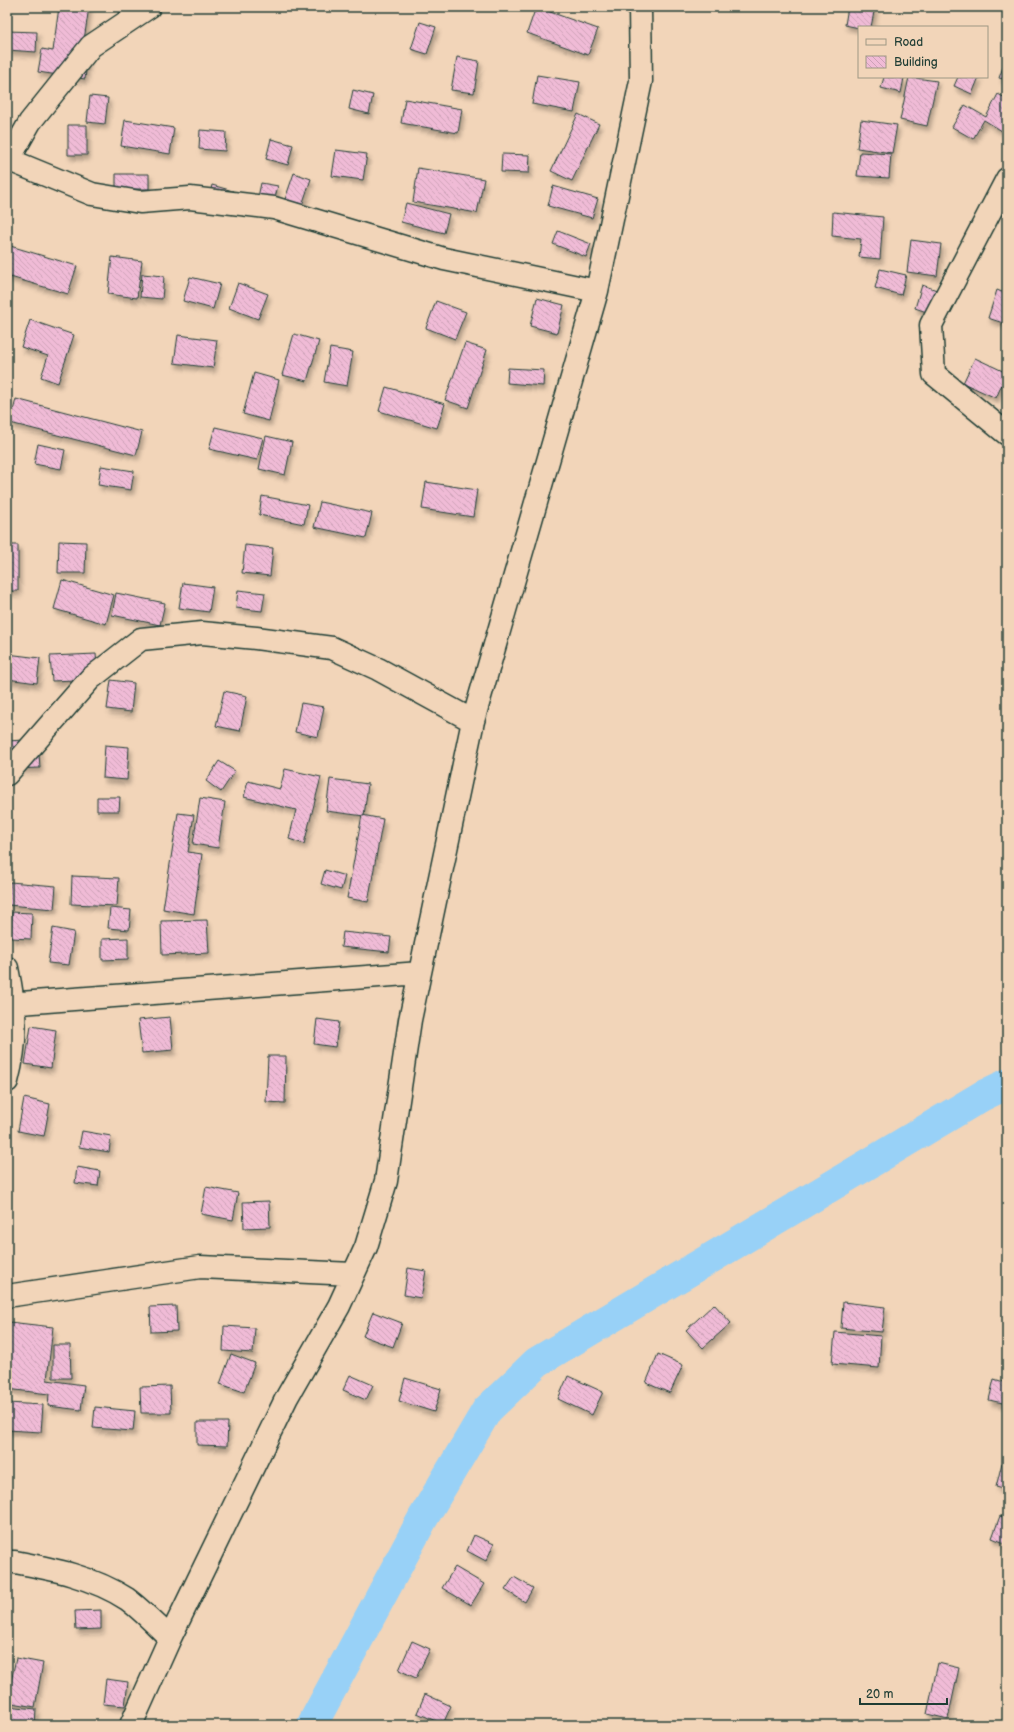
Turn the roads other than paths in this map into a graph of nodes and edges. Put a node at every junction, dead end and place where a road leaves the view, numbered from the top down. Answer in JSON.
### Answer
{"nodes":[{"id":1,"x":149,"y":7,"type":"edge"},
{"id":2,"x":640,"y":7,"type":"edge"},
{"id":3,"x":8,"y":159,"type":"edge"},
{"id":4,"x":1007,"y":179,"type":"edge"},
{"id":5,"x":597,"y":291,"type":"junction"},
{"id":6,"x":1007,"y":434,"type":"edge"},
{"id":7,"x":473,"y":721,"type":"junction"},
{"id":8,"x":7,"y":774,"type":"edge"},
{"id":9,"x":7,"y":968,"type":"edge"},
{"id":10,"x":420,"y":973,"type":"junction"},
{"id":11,"x":11,"y":1004,"type":"edge"},
{"id":12,"x":7,"y":1081,"type":"edge"},
{"id":13,"x":354,"y":1274,"type":"junction"},
{"id":14,"x":7,"y":1296,"type":"edge"},
{"id":15,"x":7,"y":1562,"type":"edge"},
{"id":16,"x":170,"y":1638,"type":"junction"},
{"id":17,"x":131,"y":1725,"type":"edge"}],
"edges":[{"from":1,"to":3,"type":"street"},
{"from":2,"to":5,"type":"street"},
{"from":3,"to":5,"type":"street"},
{"from":4,"to":6,"type":"street"},
{"from":5,"to":7,"type":"street"},
{"from":7,"to":8,"type":"street"},
{"from":7,"to":10,"type":"street"},
{"from":9,"to":11,"type":"street"},
{"from":10,"to":11,"type":"street"},
{"from":10,"to":13,"type":"street"},
{"from":11,"to":12,"type":"street"},
{"from":13,"to":14,"type":"street"},
{"from":13,"to":16,"type":"street"},
{"from":15,"to":16,"type":"street"},
{"from":16,"to":17,"type":"street"}]}
